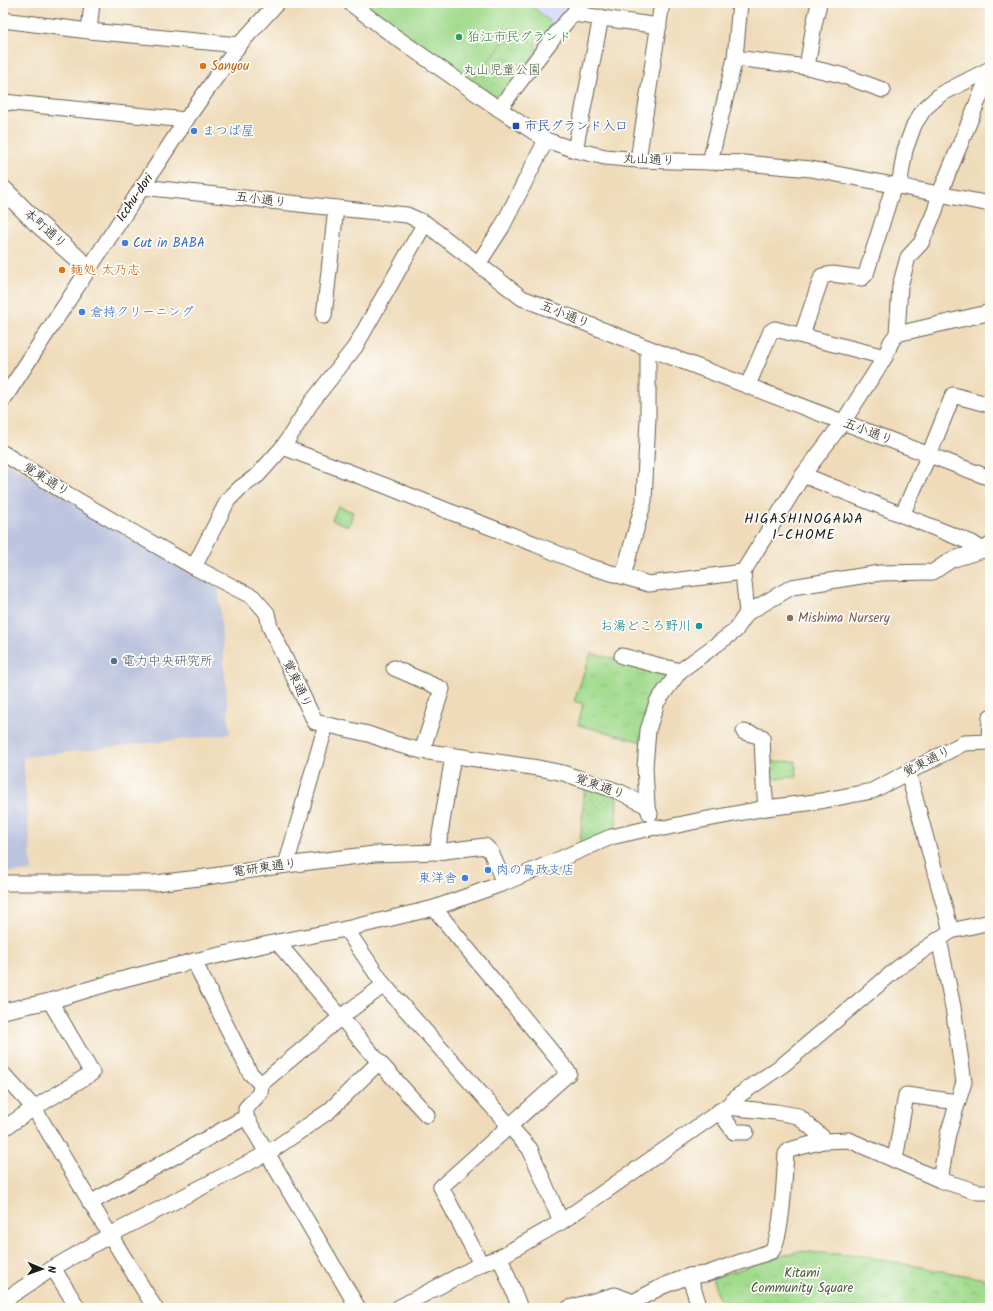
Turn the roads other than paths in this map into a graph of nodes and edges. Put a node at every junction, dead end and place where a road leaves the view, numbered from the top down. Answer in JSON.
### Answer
{"nodes":[{"id":1,"x":92,"y":3,"type":"edge"},
{"id":2,"x":277,"y":3,"type":"edge"},
{"id":3,"x":350,"y":3,"type":"edge"},
{"id":4,"x":662,"y":3,"type":"edge"},
{"id":5,"x":740,"y":3,"type":"edge"},
{"id":6,"x":819,"y":3,"type":"edge"},
{"id":7,"x":578,"y":8,"type":"edge"},
{"id":8,"x":601,"y":17,"type":"junction"},
{"id":9,"x":3,"y":20,"type":"edge"},
{"id":10,"x":659,"y":26,"type":"junction"},
{"id":11,"x":89,"y":30,"type":"junction"},
{"id":12,"x":239,"y":45,"type":"junction"},
{"id":13,"x":735,"y":58,"type":"junction"},
{"id":14,"x":807,"y":67,"type":"junction"},
{"id":15,"x":990,"y":69,"type":"edge"},
{"id":16,"x":990,"y":72,"type":"edge"},
{"id":17,"x":883,"y":90,"type":"dead end"},
{"id":18,"x":3,"y":102,"type":"edge"},
{"id":19,"x":499,"y":109,"type":"junction"},
{"id":20,"x":186,"y":120,"type":"junction"},
{"id":21,"x":546,"y":140,"type":"junction"},
{"id":22,"x":575,"y":150,"type":"junction"},
{"id":23,"x":638,"y":160,"type":"junction"},
{"id":24,"x":710,"y":162,"type":"junction"},
{"id":25,"x":896,"y":186,"type":"junction"},
{"id":26,"x":142,"y":187,"type":"junction"},
{"id":27,"x":3,"y":189,"type":"edge"},
{"id":28,"x":940,"y":193,"type":"junction"},
{"id":29,"x":990,"y":204,"type":"edge"},
{"id":30,"x":336,"y":208,"type":"junction"},
{"id":31,"x":425,"y":223,"type":"junction"},
{"id":32,"x":478,"y":264,"type":"junction"},
{"id":33,"x":88,"y":268,"type":"junction"},
{"id":34,"x":990,"y":312,"type":"edge"},
{"id":35,"x":324,"y":316,"type":"dead end"},
{"id":36,"x":897,"y":334,"type":"junction"},
{"id":37,"x":802,"y":335,"type":"junction"},
{"id":38,"x":648,"y":348,"type":"junction"},
{"id":39,"x":885,"y":357,"type":"junction"},
{"id":40,"x":748,"y":386,"type":"junction"},
{"id":41,"x":3,"y":400,"type":"edge"},
{"id":42,"x":990,"y":405,"type":"edge"},
{"id":43,"x":843,"y":422,"type":"junction"},
{"id":44,"x":283,"y":447,"type":"junction"},
{"id":45,"x":3,"y":453,"type":"edge"},
{"id":46,"x":929,"y":455,"type":"junction"},
{"id":47,"x":803,"y":475,"type":"junction"},
{"id":48,"x":990,"y":478,"type":"edge"},
{"id":49,"x":902,"y":515,"type":"junction"},
{"id":50,"x":986,"y":548,"type":"edge"},
{"id":51,"x":194,"y":567,"type":"junction"},
{"id":52,"x":743,"y":572,"type":"junction"},
{"id":53,"x":623,"y":576,"type":"junction"},
{"id":54,"x":747,"y":613,"type":"junction"},
{"id":55,"x":622,"y":656,"type":"dead end"},
{"id":56,"x":394,"y":668,"type":"dead end"},
{"id":57,"x":680,"y":671,"type":"junction"},
{"id":58,"x":990,"y":717,"type":"edge"},
{"id":59,"x":326,"y":725,"type":"junction"},
{"id":60,"x":744,"y":732,"type":"dead end"},
{"id":61,"x":990,"y":742,"type":"edge"},
{"id":62,"x":422,"y":751,"type":"junction"},
{"id":63,"x":453,"y":756,"type":"junction"},
{"id":64,"x":908,"y":772,"type":"junction"},
{"id":65,"x":647,"y":806,"type":"junction"},
{"id":66,"x":766,"y":808,"type":"junction"},
{"id":67,"x":655,"y":827,"type":"junction"},
{"id":68,"x":437,"y":852,"type":"junction"},
{"id":69,"x":286,"y":865,"type":"junction"},
{"id":70,"x":3,"y":883,"type":"edge"},
{"id":71,"x":504,"y":883,"type":"junction"},
{"id":72,"x":434,"y":908,"type":"junction"},
{"id":73,"x":990,"y":922,"type":"edge"},
{"id":74,"x":346,"y":929,"type":"junction"},
{"id":75,"x":945,"y":935,"type":"junction"},
{"id":76,"x":276,"y":942,"type":"junction"},
{"id":77,"x":194,"y":961,"type":"junction"},
{"id":78,"x":384,"y":985,"type":"junction"},
{"id":79,"x":50,"y":1001,"type":"junction"},
{"id":80,"x":3,"y":1011,"type":"edge"},
{"id":81,"x":340,"y":1017,"type":"junction"},
{"id":82,"x":379,"y":1062,"type":"junction"},
{"id":83,"x":3,"y":1074,"type":"edge"},
{"id":84,"x":260,"y":1084,"type":"junction"},
{"id":85,"x":958,"y":1102,"type":"junction"},
{"id":86,"x":34,"y":1108,"type":"junction"},
{"id":87,"x":723,"y":1109,"type":"junction"},
{"id":88,"x":427,"y":1115,"type":"dead end"},
{"id":89,"x":246,"y":1117,"type":"junction"},
{"id":90,"x":510,"y":1127,"type":"junction"},
{"id":91,"x":3,"y":1129,"type":"edge"},
{"id":92,"x":746,"y":1132,"type":"dead end"},
{"id":93,"x":823,"y":1142,"type":"junction"},
{"id":94,"x":267,"y":1153,"type":"junction"},
{"id":95,"x":895,"y":1160,"type":"junction"},
{"id":96,"x":940,"y":1180,"type":"junction"},
{"id":97,"x":990,"y":1192,"type":"edge"},
{"id":98,"x":90,"y":1203,"type":"junction"},
{"id":99,"x":561,"y":1222,"type":"junction"},
{"id":100,"x":110,"y":1235,"type":"junction"},
{"id":101,"x":500,"y":1257,"type":"junction"},
{"id":102,"x":481,"y":1264,"type":"junction"},
{"id":103,"x":53,"y":1268,"type":"junction"},
{"id":104,"x":689,"y":1276,"type":"junction"},
{"id":105,"x":3,"y":1301,"type":"edge"},
{"id":106,"x":631,"y":1305,"type":"edge"},
{"id":107,"x":407,"y":1306,"type":"edge"},
{"id":108,"x":78,"y":1308,"type":"edge"},
{"id":109,"x":155,"y":1308,"type":"edge"},
{"id":110,"x":358,"y":1308,"type":"edge"},
{"id":111,"x":520,"y":1308,"type":"edge"},
{"id":112,"x":569,"y":1308,"type":"edge"},
{"id":113,"x":700,"y":1308,"type":"edge"}],
"edges":[{"from":1,"to":11,"type":"street"},
{"from":2,"to":12,"type":"street","name":"Icchu-dori"},
{"from":3,"to":19,"type":"street","name":"丸山通り"},
{"from":4,"to":10,"type":"street"},
{"from":5,"to":13,"type":"street"},
{"from":6,"to":14,"type":"street"},
{"from":7,"to":8,"type":"street"},
{"from":7,"to":19,"type":"street"},
{"from":8,"to":10,"type":"street"},
{"from":8,"to":22,"type":"street"},
{"from":9,"to":11,"type":"street"},
{"from":10,"to":23,"type":"street"},
{"from":11,"to":12,"type":"street"},
{"from":12,"to":20,"type":"street","name":"Icchu-dori"},
{"from":13,"to":14,"type":"street"},
{"from":13,"to":24,"type":"street"},
{"from":14,"to":17,"type":"street"},
{"from":15,"to":25,"type":"street"},
{"from":16,"to":28,"type":"street"},
{"from":18,"to":20,"type":"street"},
{"from":19,"to":21,"type":"street","name":"丸山通り"},
{"from":20,"to":26,"type":"street","name":"Icchu-dori"},
{"from":21,"to":22,"type":"street","name":"丸山通り"},
{"from":21,"to":32,"type":"street"},
{"from":22,"to":23,"type":"street","name":"丸山通り"},
{"from":23,"to":24,"type":"street","name":"丸山通り"},
{"from":24,"to":25,"type":"street","name":"丸山通り"},
{"from":25,"to":28,"type":"street","name":"丸山通り"},
{"from":25,"to":37,"type":"street"},
{"from":26,"to":30,"type":"street","name":"五小通り"},
{"from":26,"to":33,"type":"street","name":"Icchu-dori"},
{"from":27,"to":33,"type":"main road","name":"本町通り"},
{"from":28,"to":29,"type":"street","name":"丸山通り"},
{"from":28,"to":36,"type":"street"},
{"from":30,"to":31,"type":"street","name":"五小通り"},
{"from":30,"to":35,"type":"street"},
{"from":31,"to":32,"type":"street","name":"五小通り"},
{"from":31,"to":44,"type":"street"},
{"from":32,"to":38,"type":"street","name":"五小通り"},
{"from":33,"to":41,"type":"street","name":"Icchu-dori"},
{"from":34,"to":36,"type":"street"},
{"from":36,"to":39,"type":"street"},
{"from":37,"to":39,"type":"street"},
{"from":37,"to":40,"type":"street"},
{"from":38,"to":40,"type":"street","name":"五小通り"},
{"from":38,"to":53,"type":"street"},
{"from":39,"to":43,"type":"street"},
{"from":40,"to":43,"type":"street","name":"五小通り"},
{"from":42,"to":46,"type":"street"},
{"from":43,"to":46,"type":"street","name":"五小通り"},
{"from":43,"to":47,"type":"street"},
{"from":44,"to":51,"type":"street"},
{"from":44,"to":53,"type":"street"},
{"from":45,"to":51,"type":"street","name":"覚東通り"},
{"from":46,"to":48,"type":"street","name":"五小通り"},
{"from":46,"to":49,"type":"street"},
{"from":47,"to":49,"type":"street"},
{"from":47,"to":52,"type":"street"},
{"from":49,"to":50,"type":"street"},
{"from":50,"to":54,"type":"street"},
{"from":51,"to":59,"type":"street","name":"覚東通り"},
{"from":52,"to":53,"type":"street"},
{"from":52,"to":54,"type":"street"},
{"from":54,"to":57,"type":"street"},
{"from":55,"to":57,"type":"street"},
{"from":56,"to":62,"type":"street"},
{"from":57,"to":65,"type":"street"},
{"from":58,"to":61,"type":"street"},
{"from":59,"to":62,"type":"street","name":"覚東通り"},
{"from":59,"to":69,"type":"street"},
{"from":60,"to":66,"type":"street"},
{"from":61,"to":64,"type":"street","name":"覚東通り"},
{"from":62,"to":63,"type":"street","name":"覚東通り"},
{"from":63,"to":65,"type":"street","name":"覚東通り"},
{"from":63,"to":68,"type":"street"},
{"from":64,"to":66,"type":"street","name":"覚東通り"},
{"from":64,"to":75,"type":"street"},
{"from":65,"to":67,"type":"street"},
{"from":66,"to":67,"type":"street","name":"覚東通り"},
{"from":67,"to":71,"type":"street","name":"覚東通り"},
{"from":68,"to":69,"type":"street","name":"電研東通り"},
{"from":68,"to":71,"type":"street","name":"電研東通り"},
{"from":69,"to":70,"type":"street","name":"電研東通り"},
{"from":71,"to":72,"type":"street","name":"覚東通り"},
{"from":72,"to":74,"type":"street","name":"覚東通り"},
{"from":72,"to":90,"type":"street"},
{"from":73,"to":75,"type":"street"},
{"from":74,"to":76,"type":"street","name":"覚東通り"},
{"from":74,"to":78,"type":"street"},
{"from":75,"to":85,"type":"street"},
{"from":75,"to":87,"type":"street"},
{"from":76,"to":77,"type":"street","name":"覚東通り"},
{"from":76,"to":81,"type":"street"},
{"from":77,"to":79,"type":"street","name":"覚東通り"},
{"from":77,"to":84,"type":"street"},
{"from":78,"to":81,"type":"street"},
{"from":78,"to":90,"type":"street"},
{"from":79,"to":80,"type":"street","name":"覚東通り"},
{"from":79,"to":86,"type":"street"},
{"from":81,"to":82,"type":"street"},
{"from":81,"to":84,"type":"street"},
{"from":82,"to":88,"type":"street"},
{"from":82,"to":94,"type":"street"},
{"from":83,"to":86,"type":"street"},
{"from":84,"to":89,"type":"street"},
{"from":85,"to":95,"type":"street"},
{"from":85,"to":96,"type":"street"},
{"from":86,"to":91,"type":"street"},
{"from":86,"to":98,"type":"street"},
{"from":87,"to":92,"type":"street"},
{"from":87,"to":93,"type":"street"},
{"from":87,"to":99,"type":"street"},
{"from":89,"to":94,"type":"street"},
{"from":89,"to":98,"type":"street"},
{"from":90,"to":99,"type":"street"},
{"from":90,"to":102,"type":"street"},
{"from":93,"to":95,"type":"street"},
{"from":93,"to":104,"type":"street"},
{"from":94,"to":100,"type":"street"},
{"from":94,"to":110,"type":"street"},
{"from":95,"to":96,"type":"street"},
{"from":96,"to":97,"type":"street"},
{"from":98,"to":100,"type":"street"},
{"from":99,"to":101,"type":"street"},
{"from":100,"to":103,"type":"street"},
{"from":100,"to":109,"type":"street"},
{"from":101,"to":102,"type":"street"},
{"from":101,"to":111,"type":"street"},
{"from":102,"to":107,"type":"street"},
{"from":103,"to":105,"type":"street"},
{"from":103,"to":108,"type":"street"},
{"from":104,"to":106,"type":"street"},
{"from":104,"to":113,"type":"street"},
{"from":106,"to":112,"type":"street"}]}
